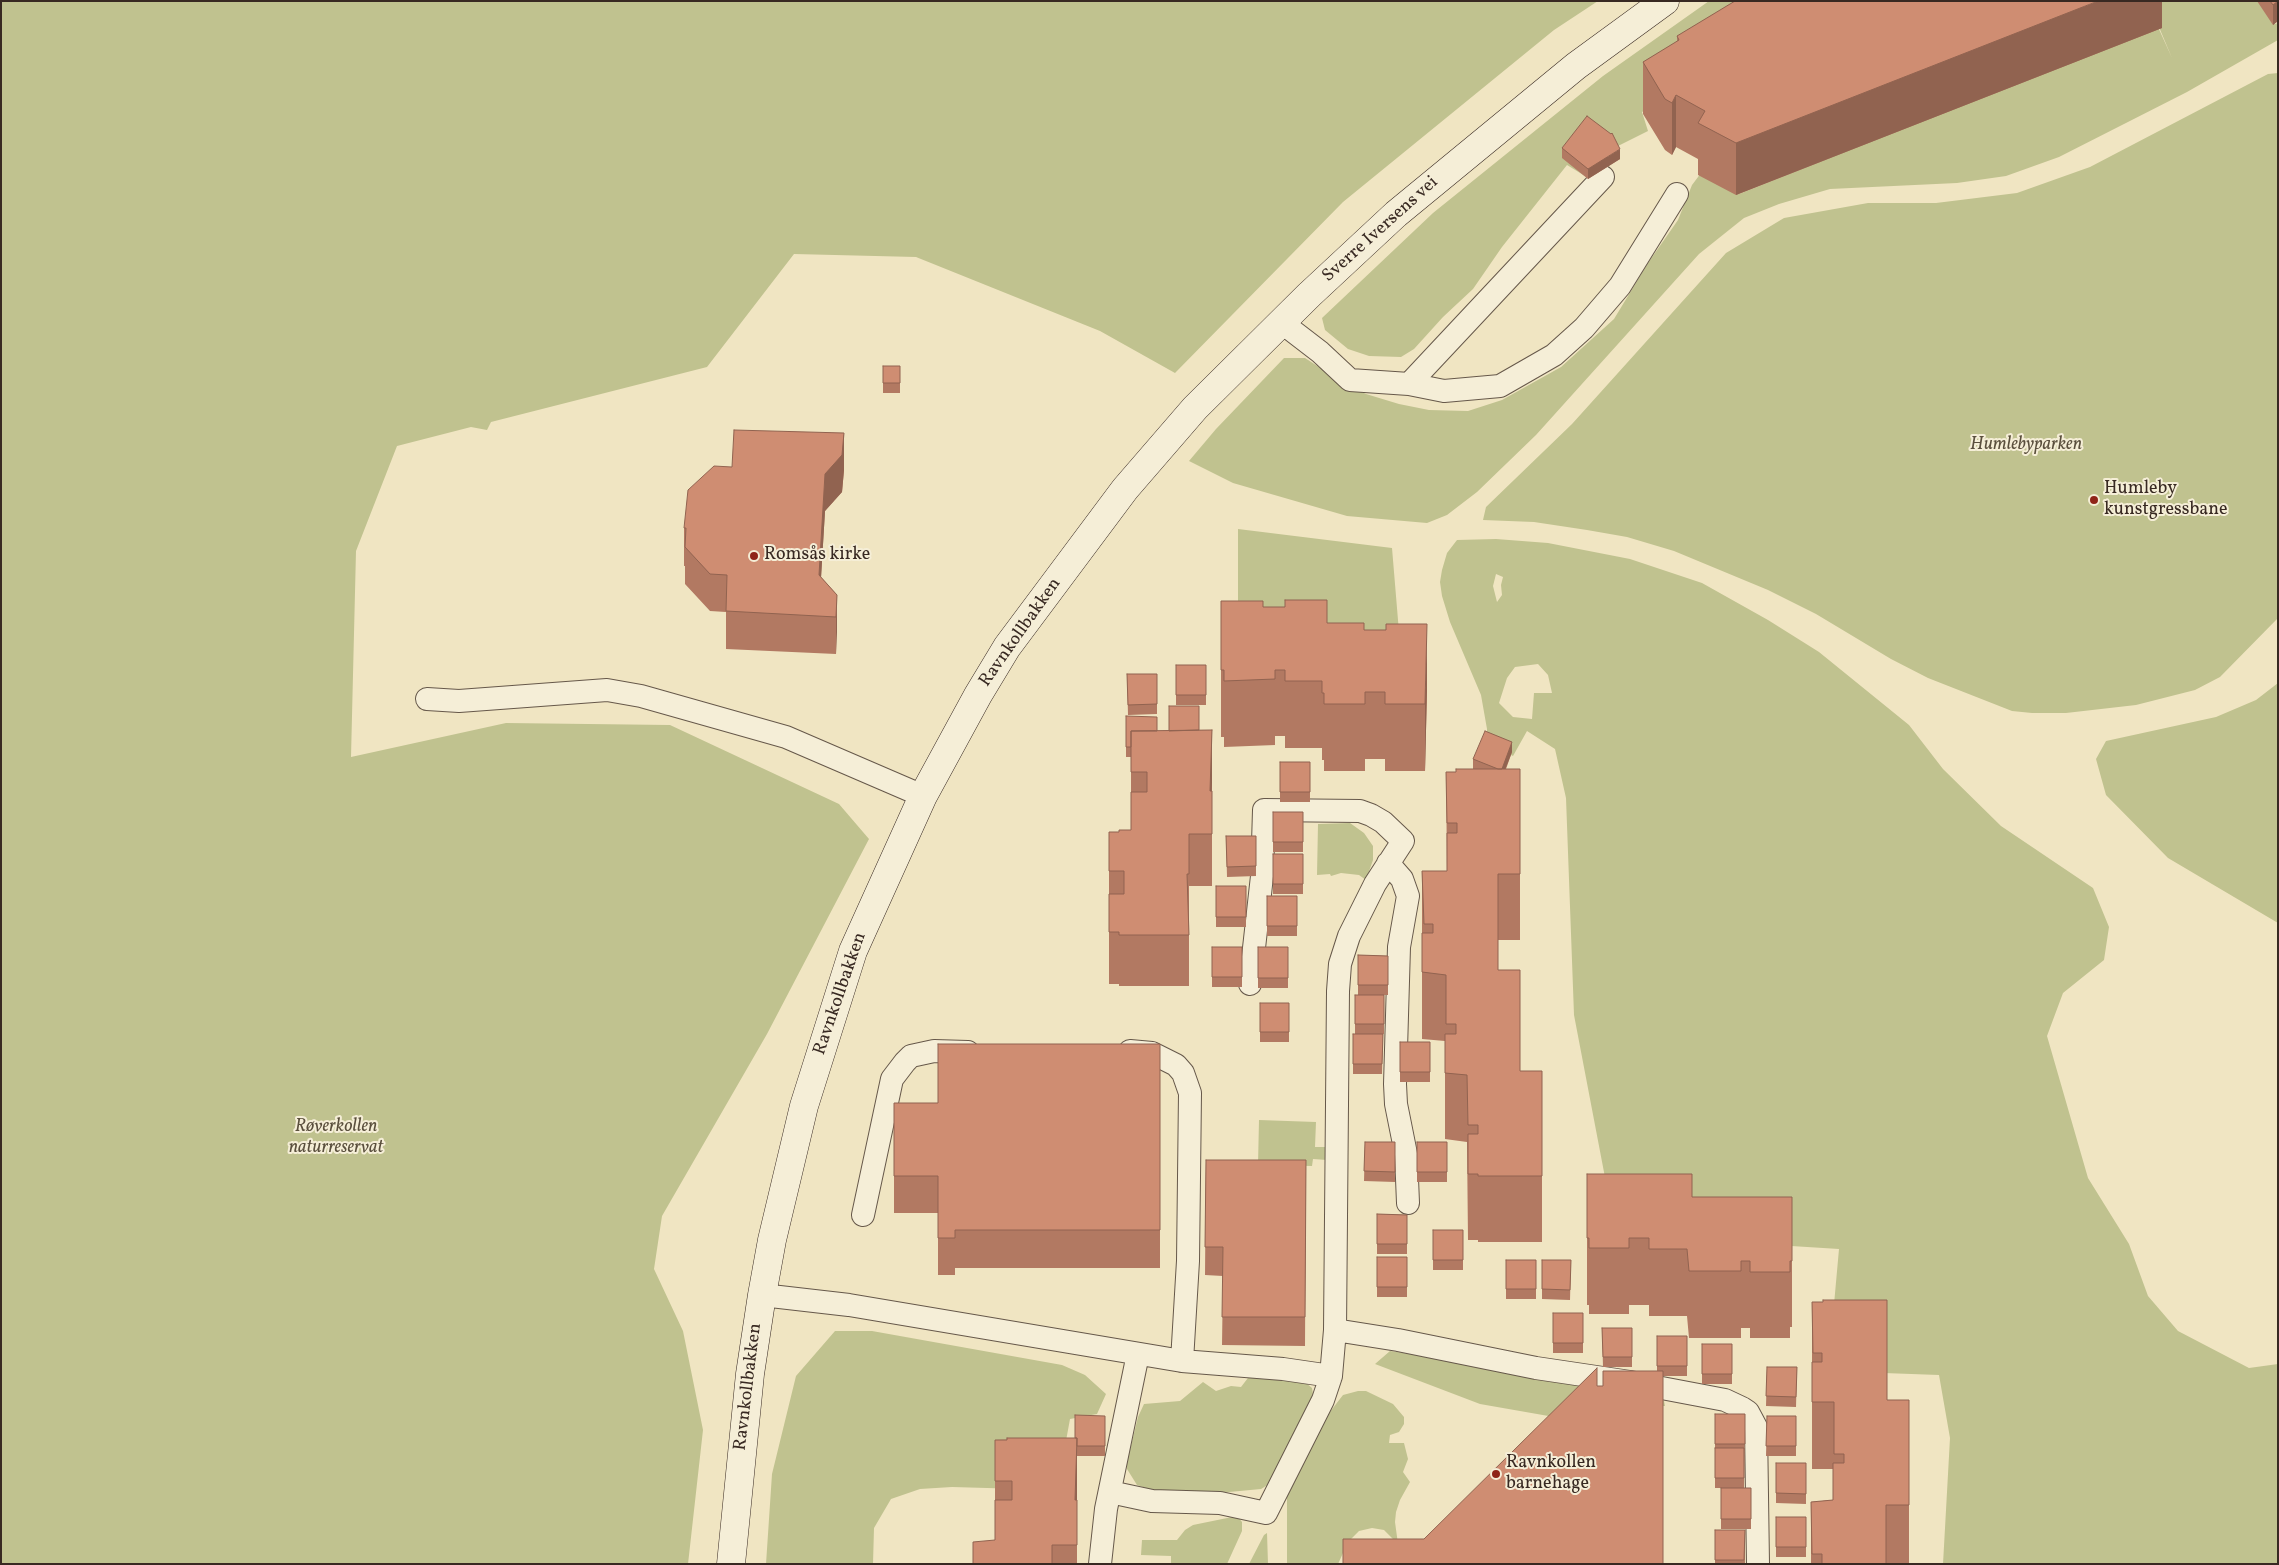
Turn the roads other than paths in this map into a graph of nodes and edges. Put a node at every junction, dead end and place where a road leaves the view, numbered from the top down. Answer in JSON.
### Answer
{"nodes":[{"id":1,"x":1665,"y":1,"type":"edge"},
{"id":2,"x":1603,"y":177,"type":"dead end"},
{"id":3,"x":1676,"y":194,"type":"dead end"},
{"id":4,"x":1282,"y":322,"type":"junction"},
{"id":5,"x":1409,"y":384,"type":"junction"},
{"id":6,"x":1124,"y":489,"type":"joint"},
{"id":7,"x":427,"y":699,"type":"dead end"},
{"id":8,"x":923,"y":796,"type":"junction"},
{"id":9,"x":1388,"y":863,"type":"junction"},
{"id":10,"x":1250,"y":984,"type":"dead end"},
{"id":11,"x":1110,"y":1051,"type":"edge"},
{"id":12,"x":985,"y":1052,"type":"edge"},
{"id":13,"x":1408,"y":1203,"type":"dead end"},
{"id":14,"x":863,"y":1215,"type":"dead end"},
{"id":15,"x":762,"y":1295,"type":"junction"},
{"id":16,"x":1335,"y":1330,"type":"junction"},
{"id":17,"x":1138,"y":1354,"type":"junction"},
{"id":18,"x":1182,"y":1361,"type":"junction"},
{"id":19,"x":1330,"y":1376,"type":"junction"},
{"id":20,"x":1110,"y":1492,"type":"junction"},
{"id":21,"x":731,"y":1564,"type":"edge"},
{"id":22,"x":1100,"y":1564,"type":"edge"},
{"id":23,"x":1758,"y":1564,"type":"edge"}],
"edges":[{"from":1,"to":4,"type":"street","name":"Sverre Iversens vei"},
{"from":2,"to":5,"type":"lane"},
{"from":3,"to":5,"type":"lane"},
{"from":4,"to":5,"type":"lane"},
{"from":4,"to":6,"type":"street","name":"Sverre Iversens vei"},
{"from":6,"to":8,"type":"street","name":"Ravnkollbakken"},
{"from":7,"to":8,"type":"lane"},
{"from":8,"to":15,"type":"street","name":"Ravnkollbakken"},
{"from":9,"to":10,"type":"lane"},
{"from":9,"to":13,"type":"lane"},
{"from":9,"to":16,"type":"lane"},
{"from":11,"to":18,"type":"lane"},
{"from":12,"to":14,"type":"lane"},
{"from":15,"to":17,"type":"lane"},
{"from":15,"to":21,"type":"street","name":"Ravnkollbakken"},
{"from":16,"to":19,"type":"lane"},
{"from":16,"to":23,"type":"lane"},
{"from":17,"to":18,"type":"lane"},
{"from":17,"to":20,"type":"lane"},
{"from":18,"to":19,"type":"lane"},
{"from":19,"to":20,"type":"lane"},
{"from":20,"to":22,"type":"lane"}]}
